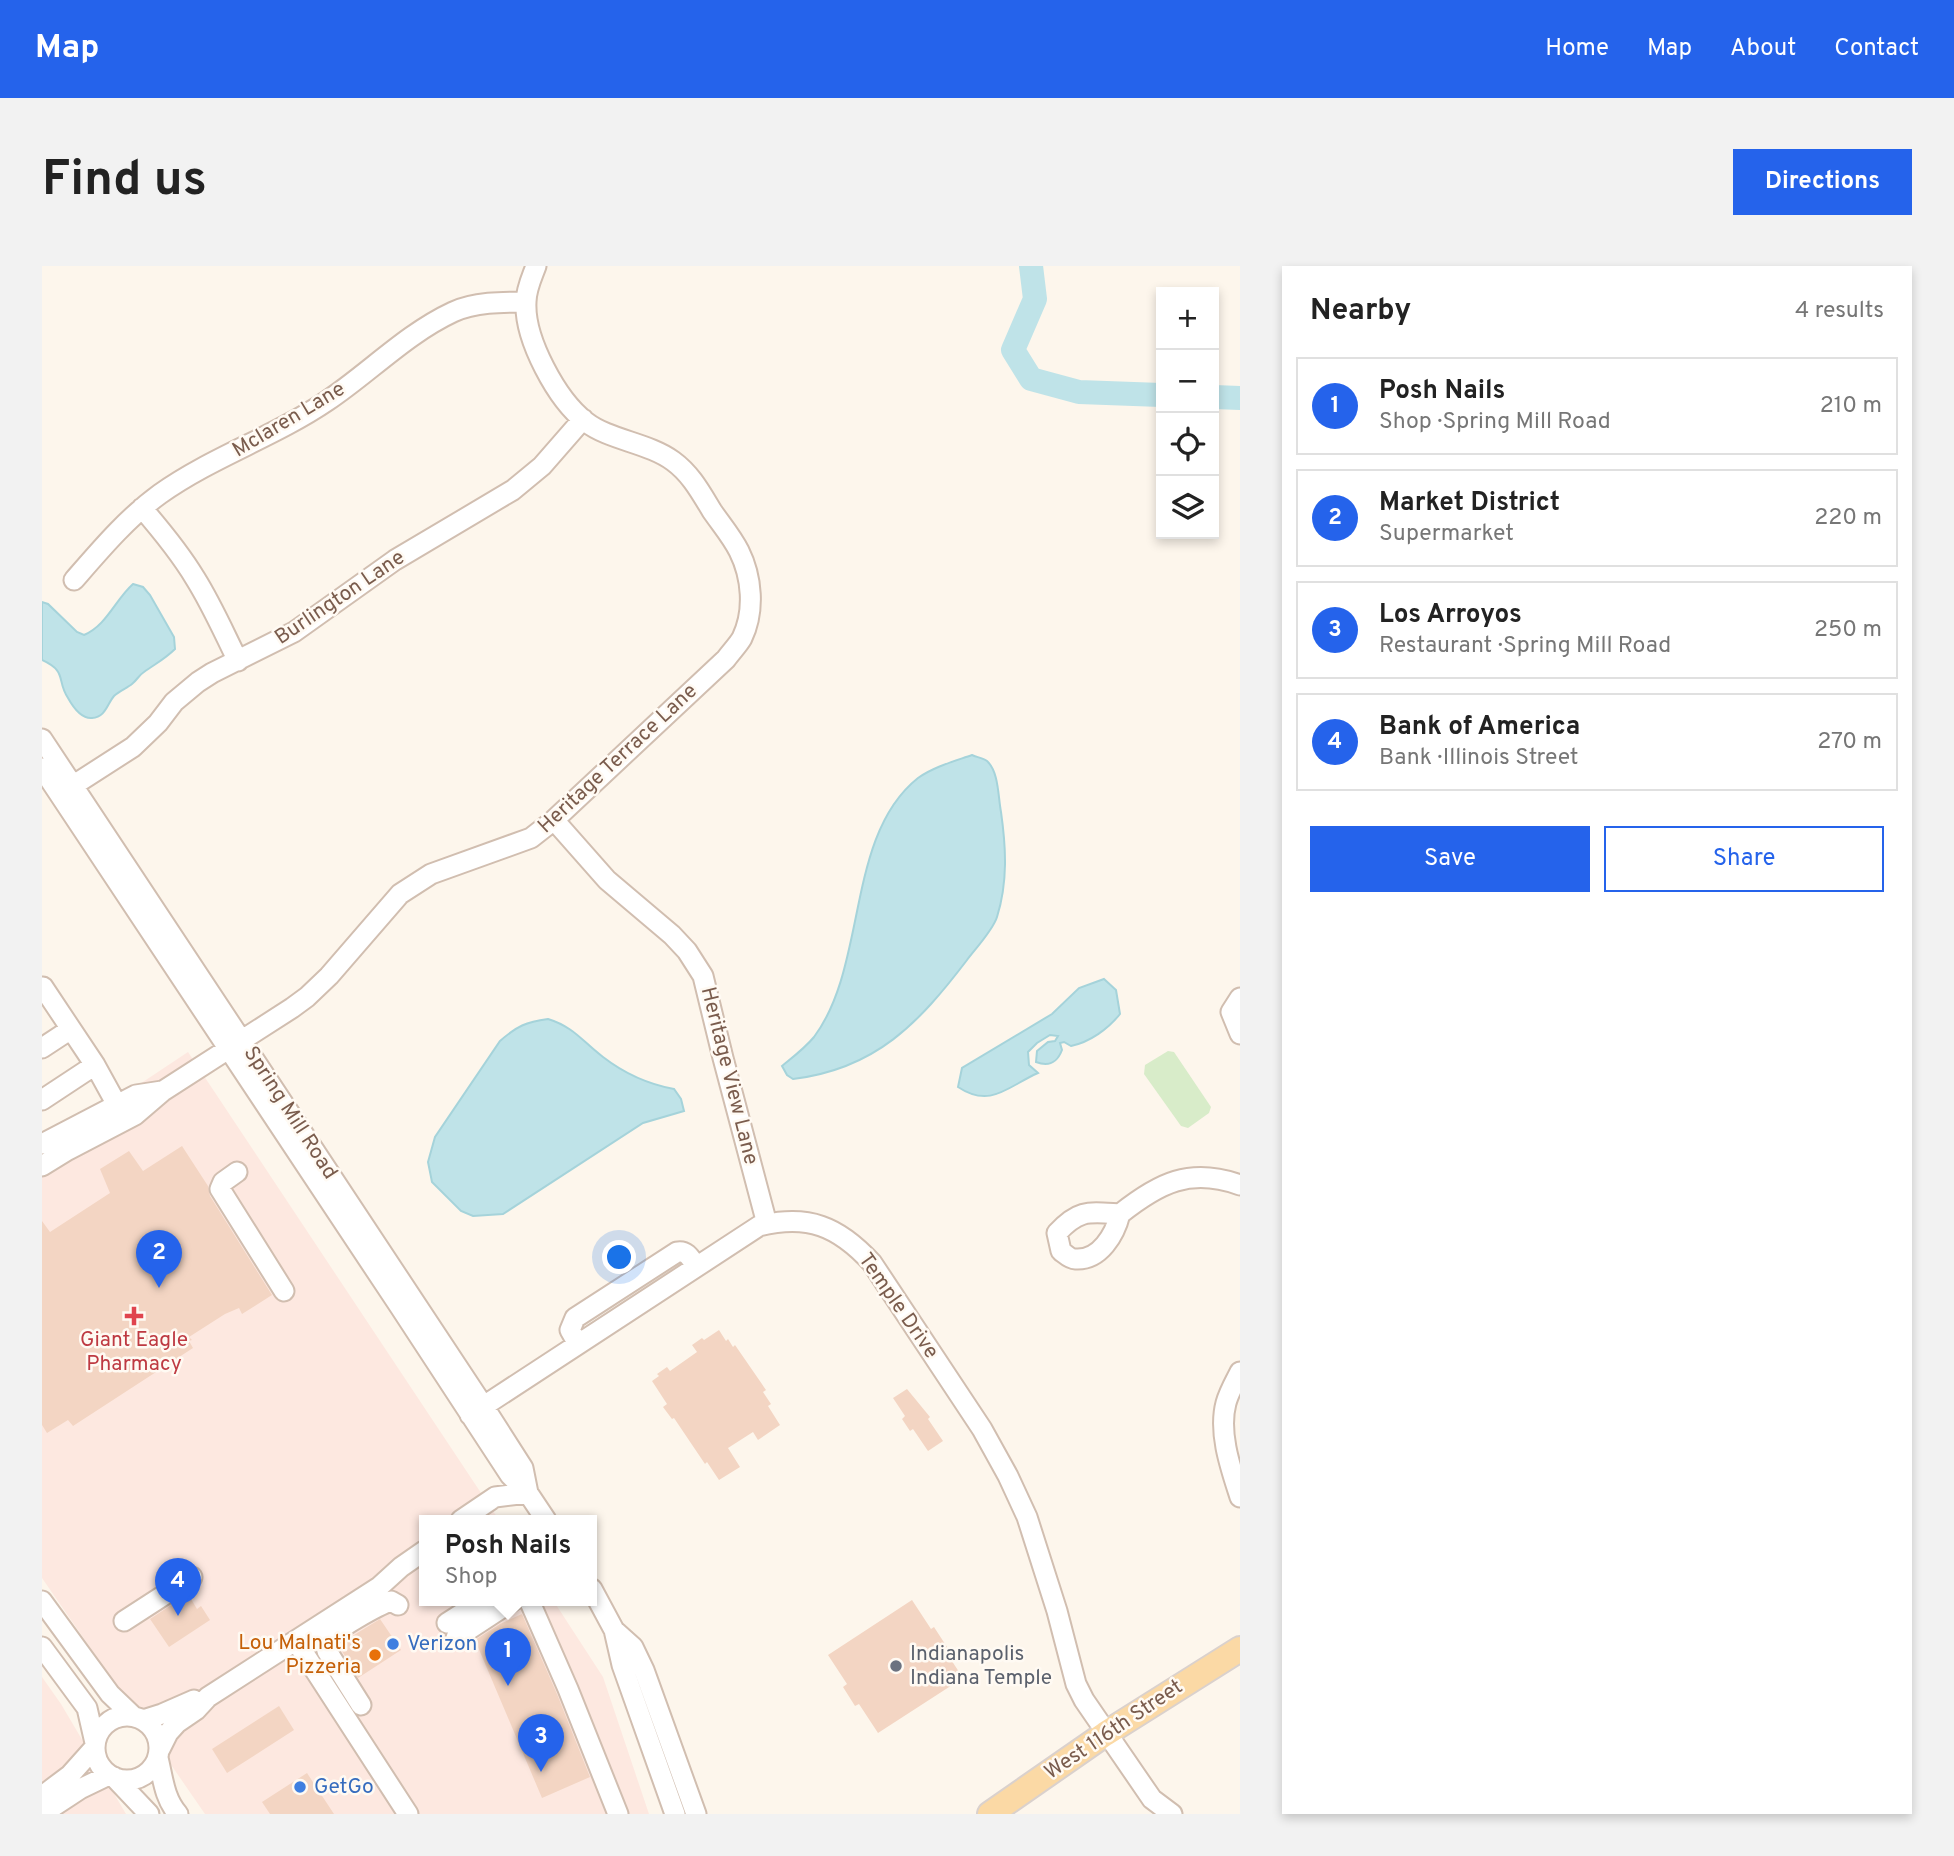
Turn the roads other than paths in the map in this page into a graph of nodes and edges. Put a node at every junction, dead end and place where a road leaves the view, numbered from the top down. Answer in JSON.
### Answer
{"nodes":[{"id":1,"x":536,"y":266,"type":"edge"},
{"id":2,"x":526,"y":302,"type":"junction"},
{"id":3,"x":583,"y":419,"type":"junction"},
{"id":4,"x":142,"y":508,"type":"junction"},
{"id":5,"x":75,"y":580,"type":"dead end"},
{"id":6,"x":238,"y":662,"type":"junction"},
{"id":7,"x":42,"y":739,"type":"edge"},
{"id":8,"x":42,"y":768,"type":"edge"},
{"id":9,"x":66,"y":790,"type":"junction"},
{"id":10,"x":554,"y":820,"type":"junction"},
{"id":11,"x":42,"y":988,"type":"edge"},
{"id":12,"x":1240,"y":998,"type":"edge"},
{"id":13,"x":71,"y":1029,"type":"junction"},
{"id":14,"x":1240,"y":1034,"type":"edge"},
{"id":15,"x":236,"y":1045,"type":"junction"},
{"id":16,"x":42,"y":1048,"type":"edge"},
{"id":17,"x":95,"y":1065,"type":"junction"},
{"id":18,"x":163,"y":1091,"type":"junction"},
{"id":19,"x":42,"y":1100,"type":"edge"},
{"id":20,"x":117,"y":1105,"type":"junction"},
{"id":21,"x":42,"y":1144,"type":"edge"},
{"id":22,"x":42,"y":1166,"type":"edge"},
{"id":23,"x":237,"y":1172,"type":"dead end"},
{"id":24,"x":1240,"y":1185,"type":"edge"},
{"id":25,"x":1120,"y":1214,"type":"dead end"},
{"id":26,"x":767,"y":1224,"type":"junction"},
{"id":27,"x":284,"y":1291,"type":"dead end"},
{"id":28,"x":1240,"y":1373,"type":"edge"},
{"id":29,"x":477,"y":1411,"type":"junction"},
{"id":30,"x":528,"y":1493,"type":"junction"},
{"id":31,"x":1240,"y":1497,"type":"edge"},
{"id":32,"x":468,"y":1515,"type":"edge"},
{"id":33,"x":492,"y":1515,"type":"edge"},
{"id":34,"x":543,"y":1515,"type":"edge"},
{"id":35,"x":419,"y":1554,"type":"edge"},
{"id":36,"x":189,"y":1572,"type":"dead end"},
{"id":37,"x":597,"y":1598,"type":"edge"},
{"id":38,"x":42,"y":1601,"type":"edge"},
{"id":39,"x":398,"y":1605,"type":"dead end"},
{"id":40,"x":477,"y":1606,"type":"edge"},
{"id":41,"x":501,"y":1606,"type":"edge"},
{"id":42,"x":532,"y":1606,"type":"edge"},
{"id":43,"x":122,"y":1615,"type":"dead end"},
{"id":44,"x":614,"y":1630,"type":"junction"},
{"id":45,"x":296,"y":1641,"type":"junction"},
{"id":46,"x":42,"y":1647,"type":"edge"},
{"id":47,"x":1240,"y":1649,"type":"edge"},
{"id":48,"x":208,"y":1697,"type":"junction"},
{"id":49,"x":361,"y":1705,"type":"dead end"},
{"id":50,"x":138,"y":1718,"type":"junction"},
{"id":51,"x":1105,"y":1734,"type":"junction"},
{"id":52,"x":95,"y":1745,"type":"junction"},
{"id":53,"x":159,"y":1754,"type":"junction"},
{"id":54,"x":111,"y":1776,"type":"junction"},
{"id":55,"x":42,"y":1796,"type":"edge"},
{"id":56,"x":999,"y":1812,"type":"edge"},
{"id":57,"x":42,"y":1814,"type":"edge"},
{"id":58,"x":149,"y":1814,"type":"edge"},
{"id":59,"x":178,"y":1814,"type":"edge"},
{"id":60,"x":408,"y":1814,"type":"edge"},
{"id":61,"x":618,"y":1814,"type":"edge"},
{"id":62,"x":675,"y":1814,"type":"edge"},
{"id":63,"x":696,"y":1814,"type":"edge"},
{"id":64,"x":1172,"y":1814,"type":"edge"}],
"edges":[{"from":1,"to":2,"type":"street"},
{"from":2,"to":3,"type":"street"},
{"from":2,"to":4,"type":"street","name":"Mclaren Lane"},
{"from":3,"to":6,"type":"street","name":"Burlington Lane"},
{"from":3,"to":10,"type":"street","name":"Heritage Terrace Lane"},
{"from":4,"to":5,"type":"street","name":"Mclaren Lane"},
{"from":4,"to":6,"type":"street"},
{"from":6,"to":9,"type":"street","name":"Burlington Lane"},
{"from":7,"to":9,"type":"street","name":"Spring Mill Road"},
{"from":8,"to":9,"type":"street","name":"Spring Mill Road"},
{"from":9,"to":15,"type":"street","name":"Spring Mill Road"},
{"from":10,"to":15,"type":"street","name":"Heritage Terrace Lane"},
{"from":10,"to":26,"type":"street","name":"Heritage View Lane"},
{"from":11,"to":13,"type":"street"},
{"from":12,"to":14,"type":"street"},
{"from":13,"to":16,"type":"street"},
{"from":13,"to":17,"type":"street"},
{"from":15,"to":18,"type":"street","name":"Heritage Terrace Lane"},
{"from":15,"to":29,"type":"street","name":"Spring Mill Road"},
{"from":17,"to":19,"type":"street"},
{"from":17,"to":20,"type":"street"},
{"from":18,"to":20,"type":"street"},
{"from":18,"to":22,"type":"street"},
{"from":20,"to":21,"type":"street"},
{"from":23,"to":27,"type":"street"},
{"from":24,"to":25,"type":"street"},
{"from":26,"to":29,"type":"street","name":"Temple Drive"},
{"from":26,"to":51,"type":"street","name":"Temple Drive"},
{"from":28,"to":31,"type":"street"},
{"from":29,"to":30,"type":"street","name":"Spring Mill Road"},
{"from":30,"to":32,"type":"street"},
{"from":30,"to":33,"type":"street"},
{"from":30,"to":34,"type":"street","name":"Spring Mill Road"},
{"from":35,"to":45,"type":"street"},
{"from":36,"to":43,"type":"street"},
{"from":37,"to":44,"type":"street"},
{"from":38,"to":50,"type":"street"},
{"from":39,"to":49,"type":"street"},
{"from":40,"to":41,"type":"street"},
{"from":42,"to":61,"type":"street"},
{"from":44,"to":62,"type":"street"},
{"from":44,"to":63,"type":"street"},
{"from":45,"to":48,"type":"street"},
{"from":45,"to":60,"type":"street"},
{"from":46,"to":52,"type":"street"},
{"from":47,"to":51,"type":"main road","name":"West 116th Street"},
{"from":48,"to":50,"type":"street"},
{"from":48,"to":53,"type":"street"},
{"from":50,"to":52,"type":"street"},
{"from":50,"to":53,"type":"street"},
{"from":51,"to":56,"type":"main road","name":"West 116th Street"},
{"from":51,"to":64,"type":"street","name":"Temple Drive"},
{"from":52,"to":54,"type":"street"},
{"from":52,"to":55,"type":"street"},
{"from":53,"to":54,"type":"street"},
{"from":53,"to":59,"type":"street"},
{"from":54,"to":57,"type":"street"},
{"from":54,"to":58,"type":"street"}]}
